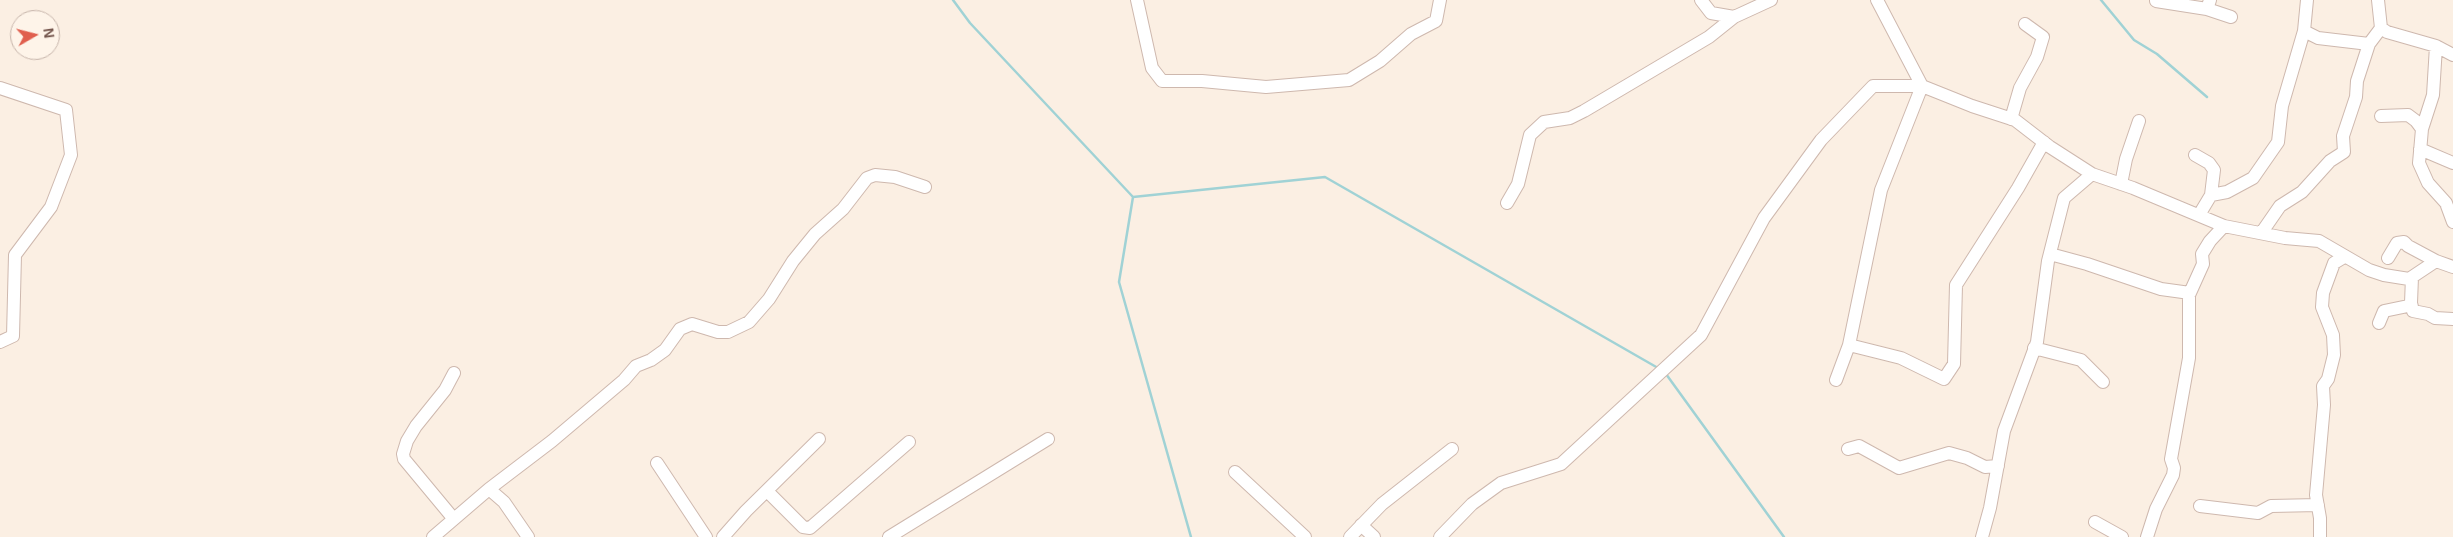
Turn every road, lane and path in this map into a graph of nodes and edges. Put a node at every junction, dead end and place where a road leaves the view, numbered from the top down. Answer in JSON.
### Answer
{"nodes":[{"id":1,"x":1137,"y":0,"type":"edge"},
{"id":2,"x":1440,"y":0,"type":"edge"},
{"id":3,"x":1701,"y":0,"type":"edge"},
{"id":4,"x":1770,"y":0,"type":"edge"},
{"id":5,"x":1877,"y":0,"type":"edge"},
{"id":6,"x":2307,"y":0,"type":"edge"},
{"id":7,"x":2378,"y":0,"type":"edge"},
{"id":8,"x":2156,"y":1,"type":"edge"},
{"id":9,"x":2208,"y":5,"type":"edge"},
{"id":10,"x":2231,"y":17,"type":"dead end"},
{"id":11,"x":1734,"y":18,"type":"junction"},
{"id":12,"x":2025,"y":24,"type":"dead end"},
{"id":13,"x":2381,"y":28,"type":"junction"},
{"id":14,"x":2304,"y":31,"type":"junction"},
{"id":15,"x":2369,"y":44,"type":"junction"},
{"id":16,"x":2436,"y":46,"type":"junction"},
{"id":17,"x":2453,"y":55,"type":"edge"},
{"id":18,"x":1922,"y":86,"type":"junction"},
{"id":19,"x":0,"y":88,"type":"edge"},
{"id":20,"x":2381,"y":116,"type":"dead end"},
{"id":21,"x":2010,"y":119,"type":"junction"},
{"id":22,"x":2139,"y":121,"type":"dead end"},
{"id":23,"x":2422,"y":129,"type":"junction"},
{"id":24,"x":2044,"y":142,"type":"junction"},
{"id":25,"x":2420,"y":149,"type":"junction"},
{"id":26,"x":2195,"y":155,"type":"dead end"},
{"id":27,"x":2453,"y":164,"type":"edge"},
{"id":28,"x":2092,"y":174,"type":"junction"},
{"id":29,"x":2120,"y":184,"type":"junction"},
{"id":30,"x":925,"y":187,"type":"dead end"},
{"id":31,"x":2210,"y":196,"type":"junction"},
{"id":32,"x":1508,"y":203,"type":"dead end"},
{"id":33,"x":2199,"y":215,"type":"junction"},
{"id":34,"x":2453,"y":222,"type":"edge"},
{"id":35,"x":2224,"y":226,"type":"junction"},
{"id":36,"x":2262,"y":232,"type":"junction"},
{"id":37,"x":2050,"y":254,"type":"junction"},
{"id":38,"x":2344,"y":257,"type":"junction"},
{"id":39,"x":2388,"y":258,"type":"dead end"},
{"id":40,"x":2436,"y":261,"type":"junction"},
{"id":41,"x":2453,"y":267,"type":"edge"},
{"id":42,"x":2412,"y":277,"type":"junction"},
{"id":43,"x":2190,"y":293,"type":"junction"},
{"id":44,"x":2411,"y":302,"type":"junction"},
{"id":45,"x":2453,"y":319,"type":"edge"},
{"id":46,"x":2379,"y":323,"type":"dead end"},
{"id":47,"x":0,"y":342,"type":"edge"},
{"id":48,"x":1849,"y":345,"type":"junction"},
{"id":49,"x":2034,"y":348,"type":"junction"},
{"id":50,"x":454,"y":373,"type":"dead end"},
{"id":51,"x":1836,"y":380,"type":"dead end"},
{"id":52,"x":2103,"y":382,"type":"dead end"},
{"id":53,"x":1048,"y":439,"type":"dead end"},
{"id":54,"x":819,"y":440,"type":"dead end"},
{"id":55,"x":909,"y":442,"type":"dead end"},
{"id":56,"x":1452,"y":449,"type":"dead end"},
{"id":57,"x":1848,"y":449,"type":"dead end"},
{"id":58,"x":657,"y":463,"type":"dead end"},
{"id":59,"x":1998,"y":466,"type":"junction"},
{"id":60,"x":1236,"y":472,"type":"dead end"},
{"id":61,"x":489,"y":489,"type":"junction"},
{"id":62,"x":767,"y":492,"type":"junction"},
{"id":63,"x":2318,"y":505,"type":"junction"},
{"id":64,"x":2200,"y":506,"type":"dead end"},
{"id":65,"x":453,"y":518,"type":"junction"},
{"id":66,"x":2095,"y":522,"type":"dead end"},
{"id":67,"x":1361,"y":526,"type":"junction"},
{"id":68,"x":434,"y":537,"type":"edge"},
{"id":69,"x":528,"y":537,"type":"edge"},
{"id":70,"x":706,"y":537,"type":"edge"},
{"id":71,"x":723,"y":537,"type":"edge"},
{"id":72,"x":889,"y":537,"type":"edge"},
{"id":73,"x":1305,"y":537,"type":"edge"},
{"id":74,"x":1350,"y":537,"type":"edge"},
{"id":75,"x":1374,"y":537,"type":"edge"},
{"id":76,"x":1440,"y":537,"type":"edge"},
{"id":77,"x":1982,"y":537,"type":"edge"},
{"id":78,"x":2122,"y":537,"type":"edge"},
{"id":79,"x":2147,"y":537,"type":"edge"},
{"id":80,"x":2320,"y":537,"type":"edge"}],
"edges":[{"from":1,"to":2,"type":"street"},
{"from":3,"to":11,"type":"street"},
{"from":4,"to":11,"type":"street"},
{"from":5,"to":18,"type":"street"},
{"from":6,"to":14,"type":"street"},
{"from":7,"to":13,"type":"street"},
{"from":8,"to":9,"type":"street"},
{"from":9,"to":10,"type":"street"},
{"from":11,"to":32,"type":"street"},
{"from":12,"to":21,"type":"street"},
{"from":13,"to":15,"type":"street"},
{"from":13,"to":16,"type":"street"},
{"from":14,"to":15,"type":"street"},
{"from":14,"to":31,"type":"street"},
{"from":15,"to":36,"type":"street"},
{"from":16,"to":17,"type":"street"},
{"from":16,"to":23,"type":"street"},
{"from":18,"to":21,"type":"street"},
{"from":18,"to":48,"type":"street"},
{"from":18,"to":76,"type":"street"},
{"from":19,"to":47,"type":"street"},
{"from":20,"to":23,"type":"street"},
{"from":21,"to":24,"type":"street"},
{"from":22,"to":29,"type":"street"},
{"from":23,"to":25,"type":"street"},
{"from":24,"to":28,"type":"street"},
{"from":24,"to":48,"type":"street"},
{"from":25,"to":27,"type":"street"},
{"from":25,"to":34,"type":"street"},
{"from":26,"to":31,"type":"street"},
{"from":28,"to":29,"type":"street"},
{"from":28,"to":37,"type":"street"},
{"from":29,"to":33,"type":"street"},
{"from":30,"to":61,"type":"street"},
{"from":31,"to":33,"type":"street"},
{"from":33,"to":35,"type":"street"},
{"from":35,"to":36,"type":"street"},
{"from":35,"to":43,"type":"street"},
{"from":36,"to":38,"type":"street"},
{"from":37,"to":43,"type":"street"},
{"from":37,"to":49,"type":"street"},
{"from":38,"to":42,"type":"street"},
{"from":38,"to":63,"type":"street"},
{"from":39,"to":40,"type":"street"},
{"from":40,"to":41,"type":"street"},
{"from":40,"to":42,"type":"street"},
{"from":42,"to":44,"type":"street"},
{"from":43,"to":79,"type":"street"},
{"from":44,"to":45,"type":"street"},
{"from":44,"to":46,"type":"street"},
{"from":48,"to":51,"type":"street"},
{"from":49,"to":52,"type":"street"},
{"from":49,"to":59,"type":"street"},
{"from":50,"to":65,"type":"street"},
{"from":53,"to":72,"type":"street"},
{"from":54,"to":62,"type":"street"},
{"from":55,"to":62,"type":"street"},
{"from":56,"to":67,"type":"street"},
{"from":57,"to":59,"type":"street"},
{"from":58,"to":70,"type":"street"},
{"from":59,"to":77,"type":"street"},
{"from":60,"to":73,"type":"street"},
{"from":61,"to":65,"type":"street"},
{"from":61,"to":69,"type":"street"},
{"from":62,"to":71,"type":"street"},
{"from":63,"to":64,"type":"street"},
{"from":63,"to":80,"type":"street"},
{"from":65,"to":68,"type":"street"},
{"from":66,"to":78,"type":"street"},
{"from":67,"to":74,"type":"street"},
{"from":67,"to":75,"type":"street"}]}
